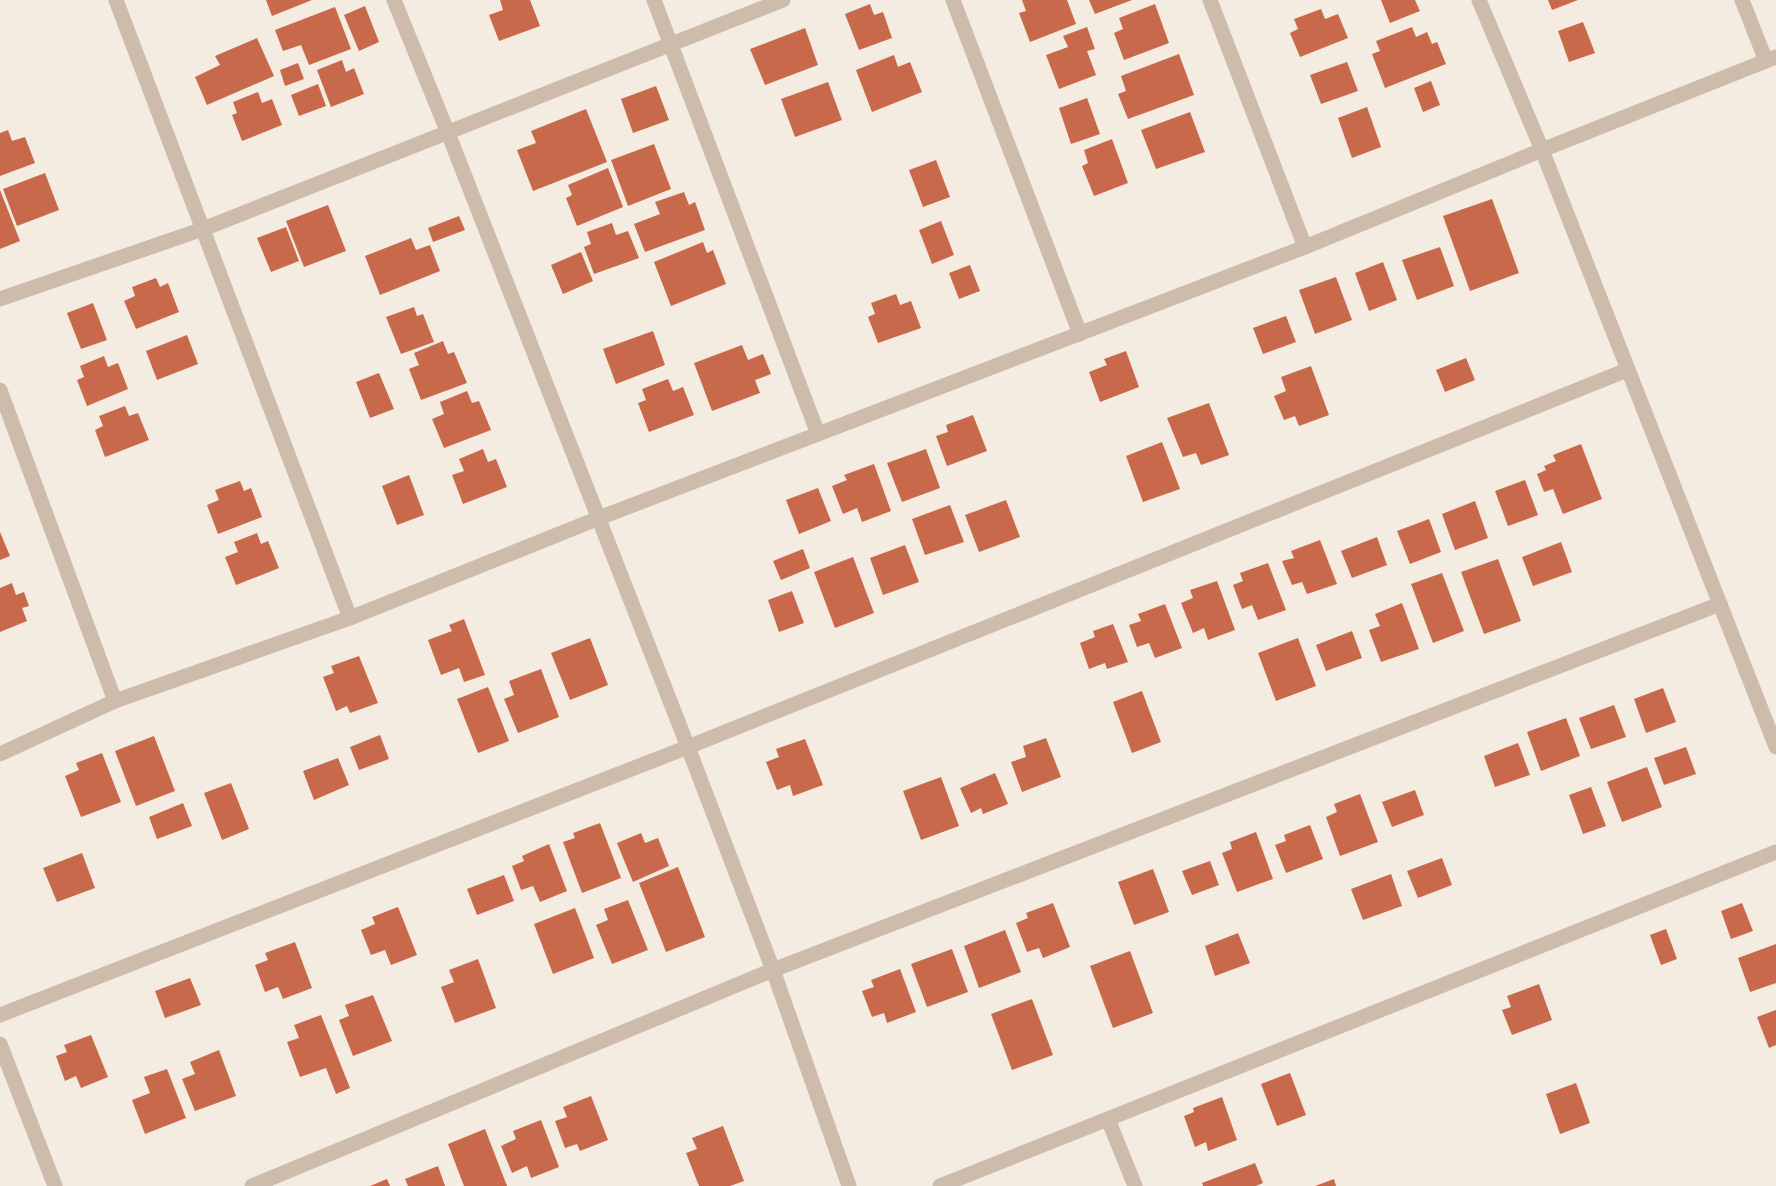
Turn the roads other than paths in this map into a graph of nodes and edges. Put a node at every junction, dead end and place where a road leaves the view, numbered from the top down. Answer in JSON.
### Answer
{"nodes":[{"id":1,"x":116,"y":0,"type":"edge"},
{"id":2,"x":394,"y":0,"type":"edge"},
{"id":3,"x":654,"y":0,"type":"edge"},
{"id":4,"x":783,"y":0,"type":"edge"},
{"id":5,"x":953,"y":0,"type":"edge"},
{"id":6,"x":1210,"y":0,"type":"edge"},
{"id":7,"x":1479,"y":0,"type":"edge"},
{"id":8,"x":1742,"y":0,"type":"edge"},
{"id":9,"x":671,"y":44,"type":"junction"},
{"id":10,"x":1771,"y":59,"type":"edge"},
{"id":11,"x":448,"y":133,"type":"junction"},
{"id":12,"x":1542,"y":150,"type":"junction"},
{"id":13,"x":203,"y":229,"type":"junction"},
{"id":14,"x":1305,"y":247,"type":"junction"},
{"id":15,"x":0,"y":299,"type":"edge"},
{"id":16,"x":1080,"y":334,"type":"junction"},
{"id":17,"x":1627,"y":370,"type":"junction"},
{"id":18,"x":0,"y":390,"type":"edge"},
{"id":19,"x":819,"y":434,"type":"junction"},
{"id":20,"x":598,"y":518,"type":"junction"},
{"id":21,"x":1720,"y":604,"type":"junction"},
{"id":22,"x":350,"y":618,"type":"junction"},
{"id":23,"x":115,"y":701,"type":"junction"},
{"id":24,"x":688,"y":747,"type":"junction"},
{"id":25,"x":1776,"y":747,"type":"edge"},
{"id":26,"x":0,"y":754,"type":"edge"},
{"id":27,"x":1776,"y":852,"type":"edge"},
{"id":28,"x":773,"y":970,"type":"junction"},
{"id":29,"x":0,"y":1015,"type":"edge"},
{"id":30,"x":0,"y":1044,"type":"edge"},
{"id":31,"x":1107,"y":1119,"type":"junction"},
{"id":32,"x":55,"y":1186,"type":"edge"},
{"id":33,"x":252,"y":1186,"type":"edge"},
{"id":34,"x":849,"y":1186,"type":"edge"},
{"id":35,"x":940,"y":1186,"type":"edge"},
{"id":36,"x":1135,"y":1186,"type":"edge"}],
"edges":[{"from":1,"to":13,"type":"street"},
{"from":2,"to":11,"type":"street"},
{"from":3,"to":9,"type":"street"},
{"from":4,"to":9,"type":"street"},
{"from":5,"to":16,"type":"street"},
{"from":6,"to":14,"type":"street"},
{"from":7,"to":12,"type":"street"},
{"from":8,"to":10,"type":"street"},
{"from":9,"to":11,"type":"street"},
{"from":9,"to":19,"type":"street"},
{"from":10,"to":12,"type":"street"},
{"from":11,"to":13,"type":"street"},
{"from":11,"to":20,"type":"street"},
{"from":12,"to":14,"type":"street"},
{"from":12,"to":17,"type":"street"},
{"from":13,"to":15,"type":"street"},
{"from":13,"to":22,"type":"street"},
{"from":14,"to":16,"type":"street"},
{"from":16,"to":19,"type":"street"},
{"from":17,"to":21,"type":"street"},
{"from":17,"to":24,"type":"street"},
{"from":18,"to":23,"type":"street"},
{"from":19,"to":20,"type":"street"},
{"from":20,"to":22,"type":"street"},
{"from":20,"to":24,"type":"street"},
{"from":21,"to":25,"type":"street"},
{"from":21,"to":28,"type":"street"},
{"from":22,"to":23,"type":"street"},
{"from":23,"to":26,"type":"street"},
{"from":24,"to":28,"type":"street"},
{"from":24,"to":29,"type":"street"},
{"from":27,"to":31,"type":"street"},
{"from":28,"to":33,"type":"street"},
{"from":28,"to":34,"type":"street"},
{"from":30,"to":32,"type":"street"},
{"from":31,"to":35,"type":"street"},
{"from":31,"to":36,"type":"street"}]}
